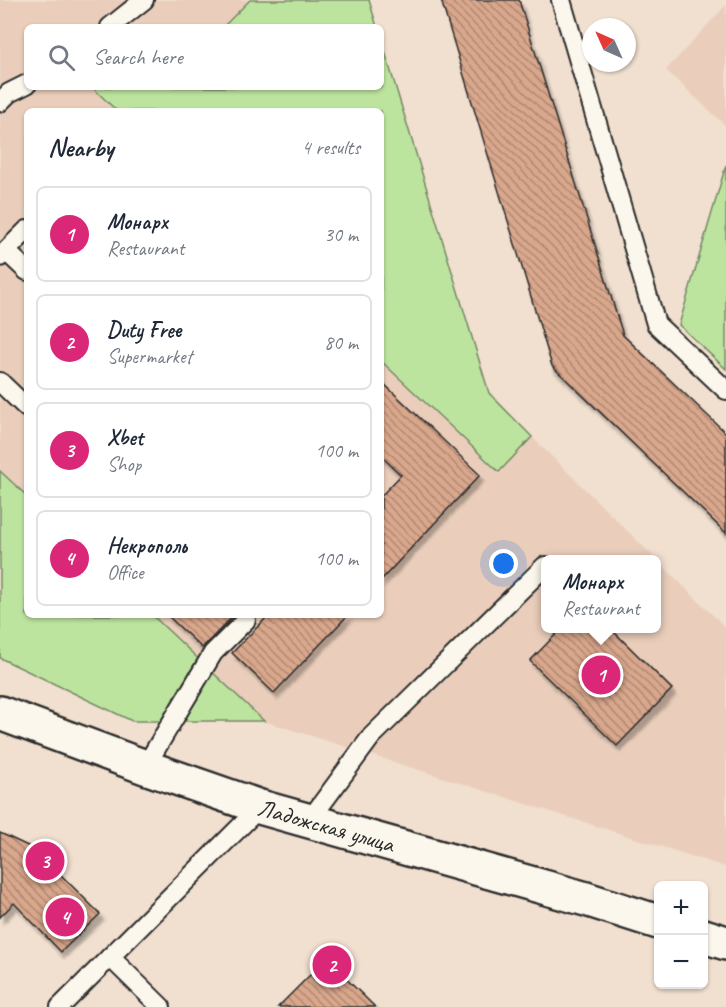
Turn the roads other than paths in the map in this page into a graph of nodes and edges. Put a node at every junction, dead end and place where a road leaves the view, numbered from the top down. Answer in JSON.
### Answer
{"nodes":[{"id":1,"x":144,"y":0,"type":"edge"},
{"id":2,"x":561,"y":0,"type":"edge"},
{"id":3,"x":114,"y":24,"type":"edge"},
{"id":4,"x":24,"y":86,"type":"edge"},
{"id":5,"x":0,"y":102,"type":"edge"},
{"id":6,"x":24,"y":233,"type":"edge"},
{"id":7,"x":3,"y":254,"type":"edge"},
{"id":8,"x":24,"y":269,"type":"edge"},
{"id":9,"x":0,"y":382,"type":"edge"},
{"id":10,"x":726,"y":390,"type":"edge"},
{"id":11,"x":24,"y":405,"type":"edge"},
{"id":12,"x":541,"y":569,"type":"edge"},
{"id":13,"x":245,"y":618,"type":"edge"},
{"id":14,"x":0,"y":713,"type":"edge"},
{"id":15,"x":145,"y":767,"type":"junction"},
{"id":16,"x":260,"y":807,"type":"junction"},
{"id":17,"x":309,"y":821,"type":"junction"},
{"id":18,"x":654,"y":921,"type":"edge"},
{"id":19,"x":708,"y":937,"type":"edge"},
{"id":20,"x":726,"y":943,"type":"edge"},
{"id":21,"x":110,"y":957,"type":"junction"},
{"id":22,"x":60,"y":1007,"type":"edge"},
{"id":23,"x":161,"y":1007,"type":"edge"}],
"edges":[{"from":1,"to":3,"type":"lane"},
{"from":2,"to":10,"type":"lane"},
{"from":4,"to":5,"type":"lane"},
{"from":6,"to":7,"type":"lane"},
{"from":7,"to":8,"type":"lane"},
{"from":9,"to":11,"type":"lane"},
{"from":12,"to":17,"type":"lane"},
{"from":13,"to":15,"type":"lane"},
{"from":14,"to":15,"type":"street","name":"Ладожская улица"},
{"from":15,"to":16,"type":"street","name":"Ладожская улица"},
{"from":16,"to":17,"type":"street","name":"Ладожская улица"},
{"from":16,"to":21,"type":"lane"},
{"from":17,"to":18,"type":"street","name":"Ладожская улица"},
{"from":19,"to":20,"type":"street"},
{"from":21,"to":22,"type":"lane"},
{"from":21,"to":23,"type":"lane"}]}
